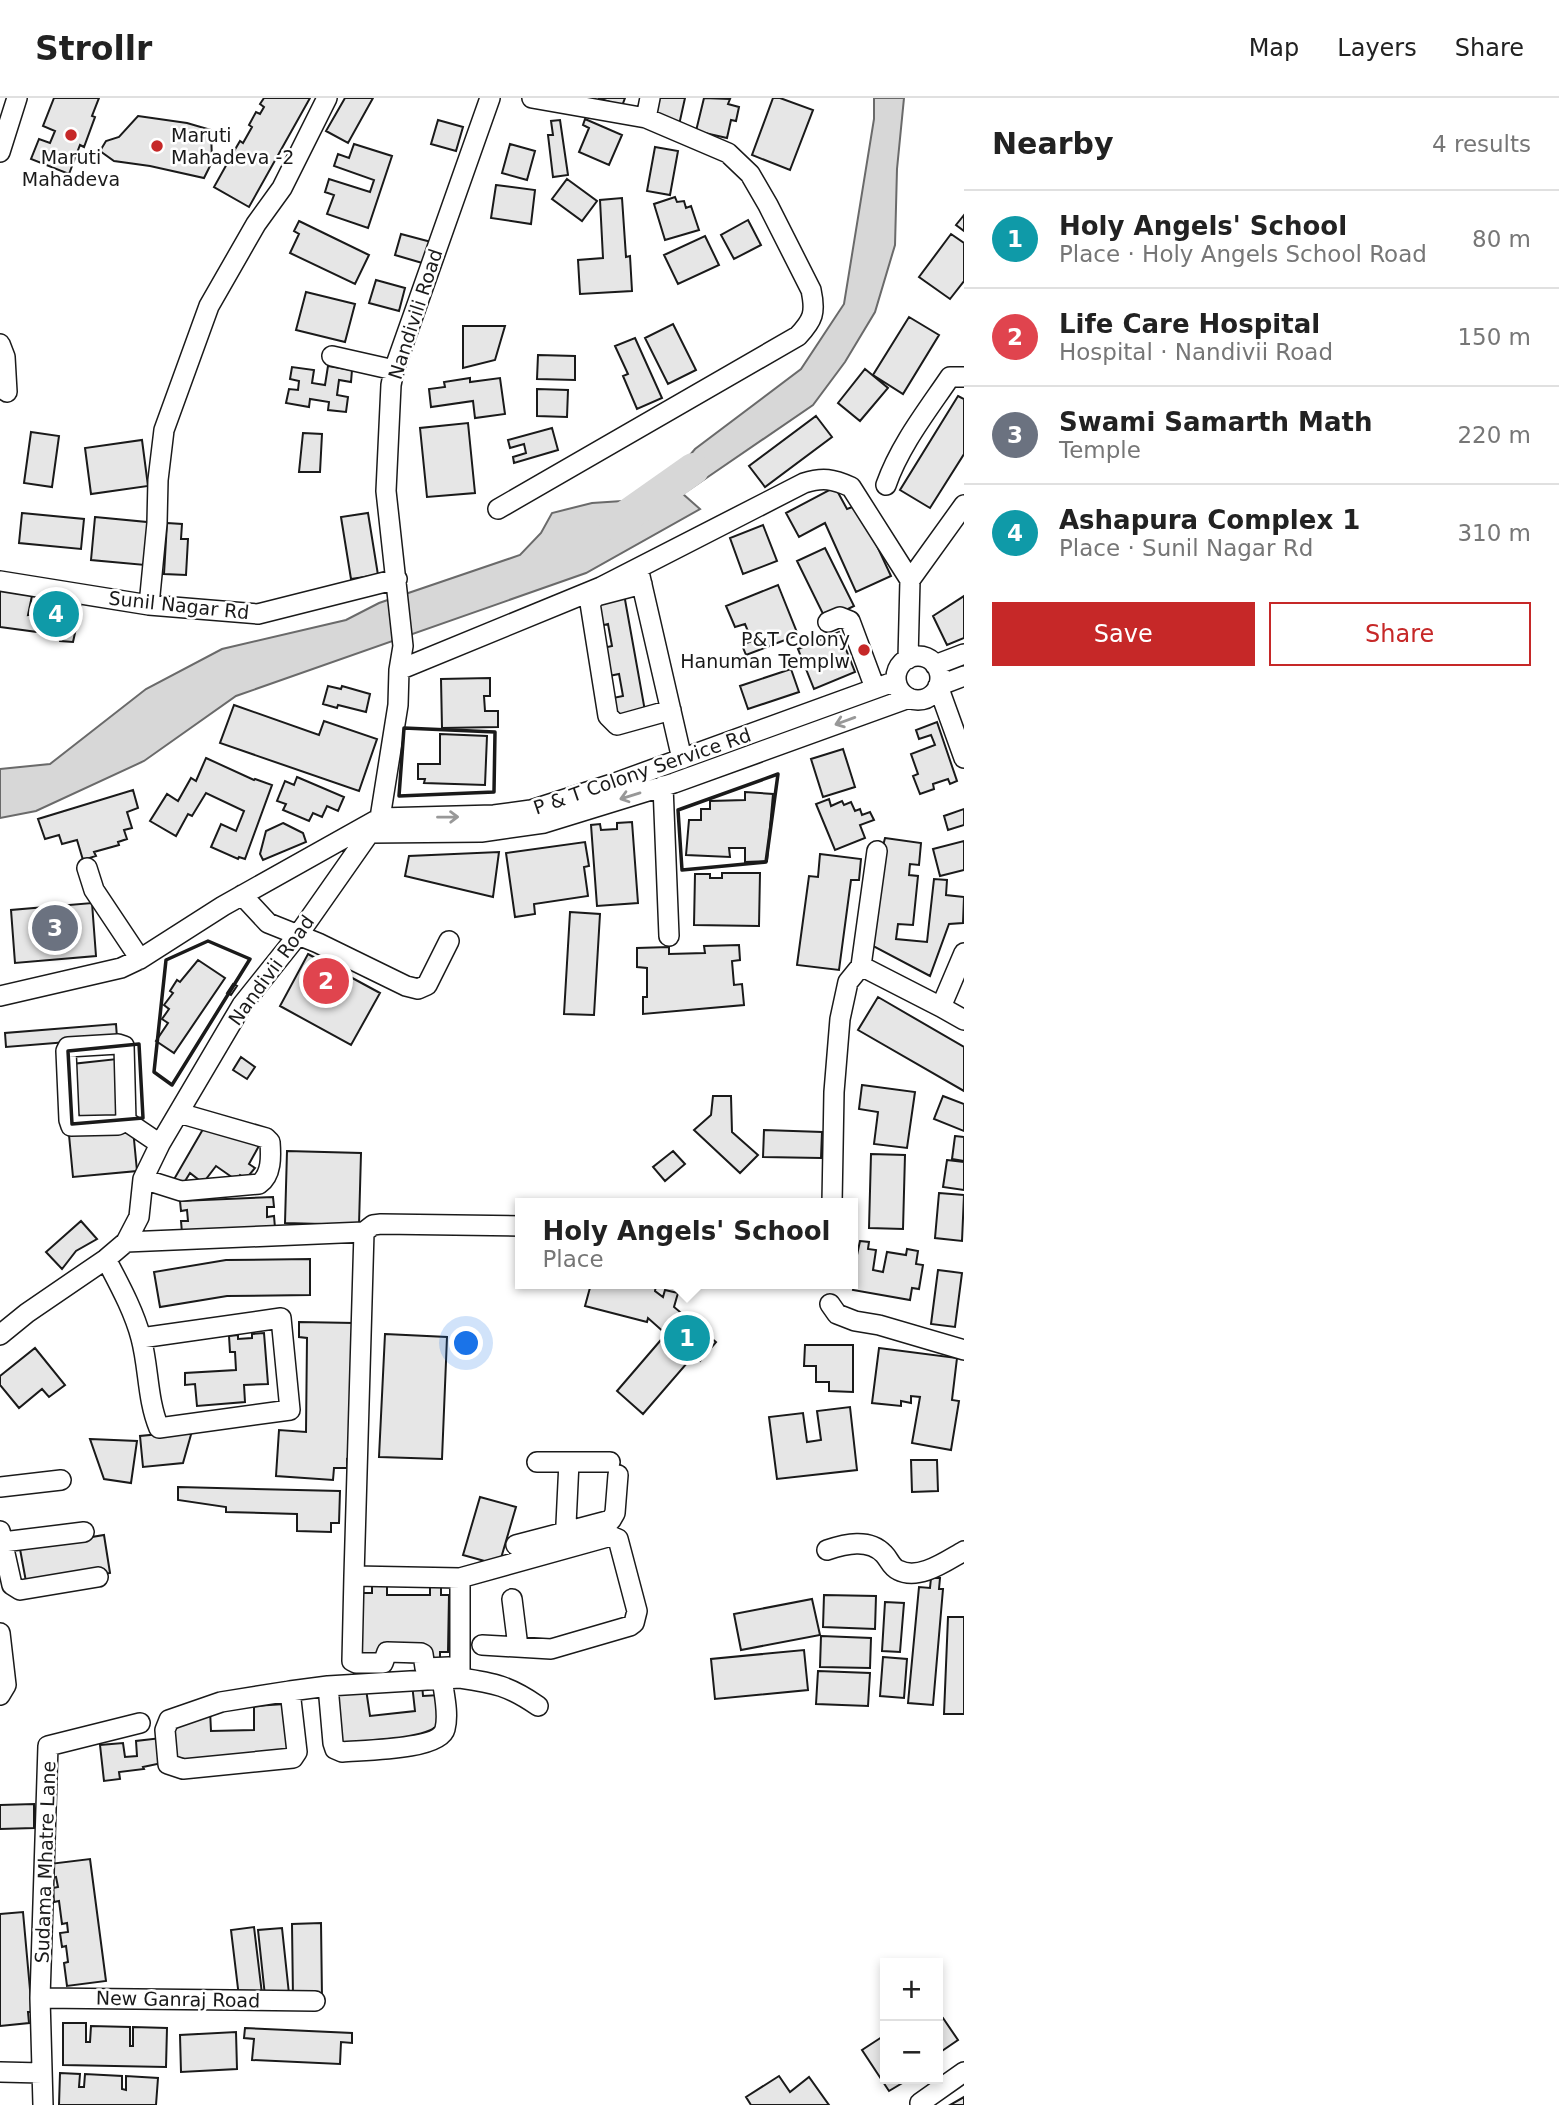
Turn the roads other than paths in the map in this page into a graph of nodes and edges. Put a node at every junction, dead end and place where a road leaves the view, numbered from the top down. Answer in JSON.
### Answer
{"nodes":[{"id":1,"x":17,"y":98,"type":"edge"},
{"id":2,"x":327,"y":98,"type":"edge"},
{"id":3,"x":490,"y":98,"type":"edge"},
{"id":4,"x":532,"y":98,"type":"edge"},
{"id":5,"x":650,"y":98,"type":"edge"},
{"id":6,"x":646,"y":118,"type":"junction"},
{"id":7,"x":0,"y":152,"type":"edge"},
{"id":8,"x":0,"y":344,"type":"edge"},
{"id":9,"x":332,"y":356,"type":"dead end"},
{"id":10,"x":394,"y":370,"type":"junction"},
{"id":11,"x":964,"y":377,"type":"edge"},
{"id":12,"x":7,"y":392,"type":"dead end"},
{"id":13,"x":886,"y":485,"type":"dead end"},
{"id":14,"x":964,"y":505,"type":"edge"},
{"id":15,"x":498,"y":509,"type":"dead end"},
{"id":16,"x":640,"y":576,"type":"junction"},
{"id":17,"x":397,"y":580,"type":"junction"},
{"id":18,"x":910,"y":580,"type":"junction"},
{"id":19,"x":0,"y":581,"type":"edge"},
{"id":20,"x":149,"y":605,"type":"junction"},
{"id":21,"x":828,"y":622,"type":"dead end"},
{"id":22,"x":964,"y":654,"type":"edge"},
{"id":23,"x":908,"y":659,"type":"junction"},
{"id":24,"x":935,"y":665,"type":"junction"},
{"id":25,"x":399,"y":670,"type":"junction"},
{"id":26,"x":964,"y":676,"type":"edge"},
{"id":27,"x":896,"y":681,"type":"junction"},
{"id":28,"x":938,"y":686,"type":"junction"},
{"id":29,"x":875,"y":688,"type":"junction"},
{"id":30,"x":909,"y":698,"type":"junction"},
{"id":31,"x":671,"y":710,"type":"junction"},
{"id":32,"x":964,"y":758,"type":"edge"},
{"id":33,"x":672,"y":773,"type":"junction"},
{"id":34,"x":375,"y":825,"type":"junction"},
{"id":35,"x":877,"y":852,"type":"dead end"},
{"id":36,"x":87,"y":868,"type":"dead end"},
{"id":37,"x":242,"y":895,"type":"junction"},
{"id":38,"x":298,"y":936,"type":"junction"},
{"id":39,"x":669,"y":936,"type":"dead end"},
{"id":40,"x":449,"y":941,"type":"dead end"},
{"id":41,"x":964,"y":953,"type":"edge"},
{"id":42,"x":140,"y":959,"type":"junction"},
{"id":43,"x":861,"y":966,"type":"junction"},
{"id":44,"x":0,"y":996,"type":"edge"},
{"id":45,"x":941,"y":1007,"type":"junction"},
{"id":46,"x":964,"y":1020,"type":"edge"},
{"id":47,"x":179,"y":1113,"type":"junction"},
{"id":48,"x":126,"y":1121,"type":"junction"},
{"id":49,"x":160,"y":1144,"type":"junction"},
{"id":50,"x":143,"y":1179,"type":"junction"},
{"id":51,"x":832,"y":1198,"type":"edge"},
{"id":52,"x":515,"y":1226,"type":"edge"},
{"id":53,"x":363,"y":1232,"type":"junction"},
{"id":54,"x":126,"y":1242,"type":"junction"},
{"id":55,"x":106,"y":1259,"type":"junction"},
{"id":56,"x":830,"y":1304,"type":"dead end"},
{"id":57,"x":0,"y":1335,"type":"edge"},
{"id":58,"x":141,"y":1338,"type":"junction"},
{"id":59,"x":964,"y":1350,"type":"edge"},
{"id":60,"x":537,"y":1461,"type":"dead end"},
{"id":61,"x":569,"y":1462,"type":"junction"},
{"id":62,"x":61,"y":1480,"type":"dead end"},
{"id":63,"x":0,"y":1487,"type":"edge"},
{"id":64,"x":84,"y":1532,"type":"dead end"},
{"id":65,"x":1,"y":1536,"type":"edge"},
{"id":66,"x":565,"y":1541,"type":"junction"},
{"id":67,"x":516,"y":1545,"type":"dead end"},
{"id":68,"x":827,"y":1550,"type":"dead end"},
{"id":69,"x":964,"y":1551,"type":"edge"},
{"id":70,"x":354,"y":1576,"type":"junction"},
{"id":71,"x":98,"y":1577,"type":"dead end"},
{"id":72,"x":456,"y":1578,"type":"junction"},
{"id":73,"x":512,"y":1599,"type":"dead end"},
{"id":74,"x":0,"y":1633,"type":"edge"},
{"id":75,"x":482,"y":1644,"type":"dead end"},
{"id":76,"x":519,"y":1647,"type":"junction"},
{"id":77,"x":451,"y":1679,"type":"junction"},
{"id":78,"x":328,"y":1686,"type":"junction"},
{"id":79,"x":290,"y":1691,"type":"junction"},
{"id":80,"x":0,"y":1695,"type":"edge"},
{"id":81,"x":538,"y":1706,"type":"dead end"},
{"id":82,"x":140,"y":1723,"type":"dead end"},
{"id":83,"x":40,"y":1998,"type":"junction"},
{"id":84,"x":316,"y":2001,"type":"dead end"},
{"id":85,"x":0,"y":2072,"type":"edge"},
{"id":86,"x":964,"y":2072,"type":"edge"},
{"id":87,"x":41,"y":2073,"type":"junction"},
{"id":88,"x":919,"y":2104,"type":"edge"},
{"id":89,"x":43,"y":2105,"type":"edge"}],
"edges":[{"from":1,"to":7,"type":"street"},
{"from":2,"to":20,"type":"street"},
{"from":3,"to":10,"type":"street","name":"Nandivili Road"},
{"from":4,"to":6,"type":"street"},
{"from":5,"to":6,"type":"street"},
{"from":6,"to":15,"type":"street"},
{"from":8,"to":12,"type":"street"},
{"from":9,"to":10,"type":"street"},
{"from":10,"to":17,"type":"street","name":"Nandivili Road"},
{"from":11,"to":13,"type":"street"},
{"from":14,"to":18,"type":"street"},
{"from":16,"to":18,"type":"street"},
{"from":16,"to":25,"type":"street"},
{"from":16,"to":31,"type":"street"},
{"from":16,"to":31,"type":"street"},
{"from":17,"to":20,"type":"street","name":"Sunil Nagar Rd"},
{"from":17,"to":25,"type":"street","name":"Nandivii Road"},
{"from":18,"to":23,"type":"street"},
{"from":19,"to":20,"type":"street","name":"Sunil Nagar Rd"},
{"from":21,"to":29,"type":"street"},
{"from":22,"to":24,"type":"street"},
{"from":23,"to":24,"type":"street"},
{"from":23,"to":27,"type":"street"},
{"from":24,"to":28,"type":"street"},
{"from":25,"to":34,"type":"street","name":"Nandivii Road"},
{"from":26,"to":28,"type":"street"},
{"from":27,"to":29,"type":"street","name":"P & T Colony Service Rd"},
{"from":27,"to":30,"type":"street"},
{"from":28,"to":30,"type":"street"},
{"from":28,"to":32,"type":"street"},
{"from":29,"to":33,"type":"street","name":"P & T Colony Service Rd"},
{"from":30,"to":33,"type":"street","one_way":true},
{"from":31,"to":33,"type":"street"},
{"from":33,"to":34,"type":"street","name":"P & T Colony Service Rd"},
{"from":33,"to":39,"type":"street"},
{"from":34,"to":37,"type":"street"},
{"from":34,"to":38,"type":"street","name":"Nandivii Road"},
{"from":35,"to":43,"type":"street"},
{"from":36,"to":42,"type":"street"},
{"from":37,"to":38,"type":"street"},
{"from":37,"to":42,"type":"street"},
{"from":38,"to":40,"type":"street"},
{"from":38,"to":47,"type":"street","name":"Nandivii Road"},
{"from":41,"to":45,"type":"street"},
{"from":42,"to":44,"type":"street"},
{"from":43,"to":45,"type":"street"},
{"from":43,"to":51,"type":"street"},
{"from":45,"to":46,"type":"street"},
{"from":47,"to":49,"type":"street","name":"Nandivii Road"},
{"from":47,"to":50,"type":"street"},
{"from":48,"to":48,"type":"street"},
{"from":48,"to":49,"type":"street"},
{"from":49,"to":50,"type":"street","name":"Nandivii Road"},
{"from":50,"to":54,"type":"street","name":"Nandivii Road"},
{"from":52,"to":53,"type":"street"},
{"from":53,"to":54,"type":"street"},
{"from":53,"to":70,"type":"street"},
{"from":54,"to":55,"type":"street","name":"Nandivii Road"},
{"from":55,"to":57,"type":"street","name":"Nandivii Road"},
{"from":55,"to":58,"type":"street"},
{"from":56,"to":59,"type":"street"},
{"from":58,"to":58,"type":"street"},
{"from":60,"to":61,"type":"street"},
{"from":61,"to":66,"type":"street"},
{"from":61,"to":66,"type":"street"},
{"from":62,"to":63,"type":"street"},
{"from":64,"to":65,"type":"street"},
{"from":65,"to":71,"type":"street"},
{"from":66,"to":67,"type":"street"},
{"from":66,"to":72,"type":"street"},
{"from":66,"to":76,"type":"street"},
{"from":68,"to":69,"type":"street"},
{"from":70,"to":72,"type":"street"},
{"from":70,"to":72,"type":"street"},
{"from":72,"to":77,"type":"street"},
{"from":73,"to":76,"type":"street"},
{"from":74,"to":80,"type":"street"},
{"from":75,"to":76,"type":"street"},
{"from":77,"to":78,"type":"street"},
{"from":77,"to":78,"type":"street"},
{"from":77,"to":81,"type":"street"},
{"from":78,"to":79,"type":"street"},
{"from":79,"to":79,"type":"street"},
{"from":82,"to":83,"type":"street","name":"Sudama Mhatre Lane"},
{"from":83,"to":84,"type":"street","name":"New Ganraj Road"},
{"from":83,"to":87,"type":"street","name":"Sudama Mhatre Lane"},
{"from":85,"to":87,"type":"street"},
{"from":86,"to":88,"type":"street"},
{"from":87,"to":89,"type":"street","name":"Sudama Mhatre Lane"}]}
